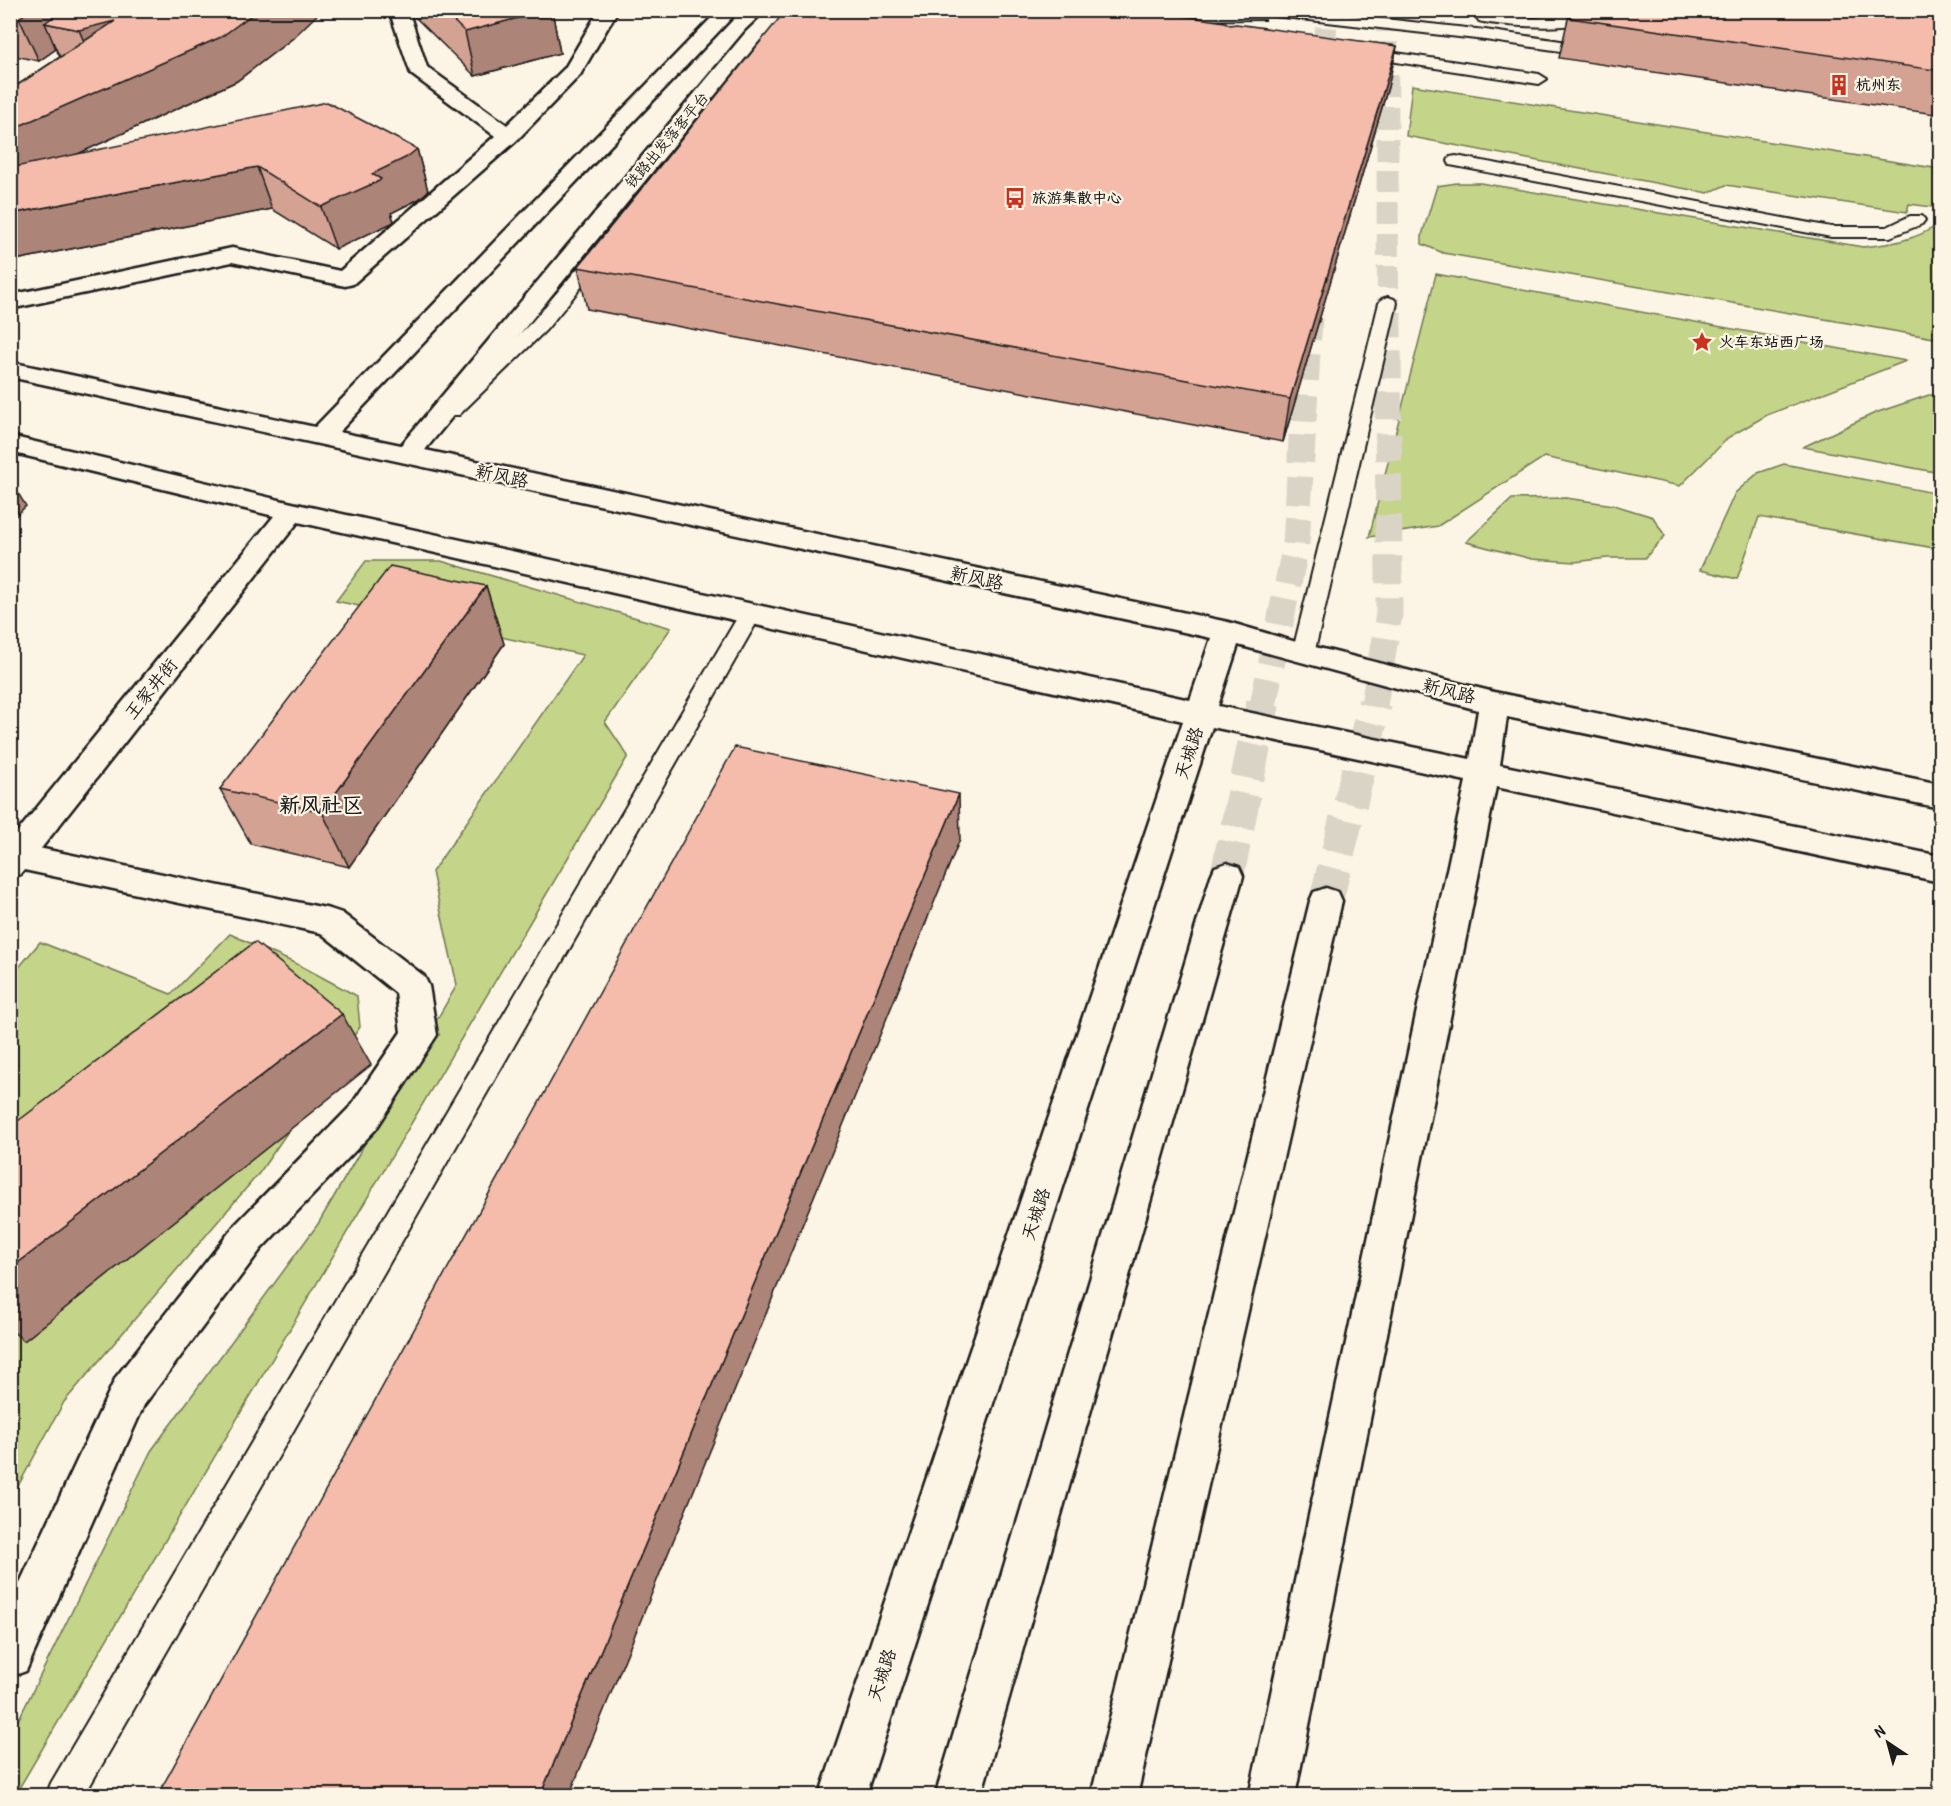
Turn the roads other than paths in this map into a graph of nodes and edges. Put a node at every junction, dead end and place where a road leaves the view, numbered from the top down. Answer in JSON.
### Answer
{"nodes":[{"id":1,"x":398,"y":10,"type":"edge"},
{"id":2,"x":609,"y":10,"type":"edge"},
{"id":3,"x":730,"y":10,"type":"edge"},
{"id":4,"x":781,"y":10,"type":"edge"},
{"id":5,"x":1538,"y":10,"type":"edge"},
{"id":6,"x":1266,"y":11,"type":"edge"},
{"id":7,"x":1109,"y":14,"type":"edge"},
{"id":8,"x":1471,"y":17,"type":"dead end"},
{"id":9,"x":1585,"y":18,"type":"joint"},
{"id":10,"x":1184,"y":27,"type":"edge"},
{"id":11,"x":1562,"y":46,"type":"dead end"},
{"id":12,"x":1344,"y":51,"type":"edge"},
{"id":13,"x":1539,"y":79,"type":"dead end"},
{"id":14,"x":508,"y":136,"type":"junction"},
{"id":15,"x":1456,"y":161,"type":"dead end"},
{"id":16,"x":1916,"y":220,"type":"dead end"},
{"id":17,"x":615,"y":236,"type":"edge"},
{"id":18,"x":10,"y":302,"type":"edge"},
{"id":19,"x":1388,"y":303,"type":"tunnel mouth"},
{"id":20,"x":10,"y":369,"type":"edge"},
{"id":21,"x":321,"y":436,"type":"junction"},
{"id":22,"x":10,"y":444,"type":"edge"},
{"id":23,"x":407,"y":455,"type":"junction"},
{"id":24,"x":292,"y":512,"type":"junction"},
{"id":25,"x":751,"y":613,"type":"junction"},
{"id":26,"x":1228,"y":632,"type":"junction"},
{"id":27,"x":1303,"y":654,"type":"junction"},
{"id":28,"x":1494,"y":703,"type":"junction"},
{"id":29,"x":1202,"y":714,"type":"junction"},
{"id":30,"x":1483,"y":773,"type":"junction"},
{"id":31,"x":1941,"y":796,"type":"edge"},
{"id":32,"x":13,"y":858,"type":"edge"},
{"id":33,"x":1941,"y":869,"type":"edge"},
{"id":34,"x":1227,"y":876,"type":"tunnel mouth"},
{"id":35,"x":1326,"y":901,"type":"tunnel mouth"},
{"id":36,"x":10,"y":1656,"type":"edge"},
{"id":37,"x":64,"y":1796,"type":"edge"},
{"id":38,"x":842,"y":1796,"type":"edge"},
{"id":39,"x":958,"y":1796,"type":"edge"},
{"id":40,"x":1114,"y":1796,"type":"edge"},
{"id":41,"x":1272,"y":1796,"type":"edge"}],
"edges":[{"from":1,"to":14,"type":"main road"},
{"from":2,"to":14,"type":"main road"},
{"from":3,"to":21,"type":"main road"},
{"from":4,"to":23,"type":"main road","name":"铁路出发落客平台"},
{"from":5,"to":9,"type":"main road"},
{"from":6,"to":7,"type":"lane","bridge":true},
{"from":6,"to":11,"type":"lane"},
{"from":7,"to":10,"type":"lane"},
{"from":8,"to":9,"type":"lane"},
{"from":12,"to":13,"type":"lane"},
{"from":14,"to":18,"type":"main road"},
{"from":15,"to":16,"type":"lane"},
{"from":17,"to":23,"type":"lane"},
{"from":19,"to":27,"type":"lane"},
{"from":20,"to":21,"type":"main road","name":"新风路"},
{"from":21,"to":23,"type":"main road","name":"新风路"},
{"from":22,"to":24,"type":"main road"},
{"from":23,"to":26,"type":"main road","name":"新风路"},
{"from":24,"to":25,"type":"main road"},
{"from":24,"to":32,"type":"main road","name":"王家井街"},
{"from":25,"to":29,"type":"main road"},
{"from":25,"to":37,"type":"lane"},
{"from":26,"to":27,"type":"main road","name":"新风路"},
{"from":26,"to":29,"type":"main road","name":"天城路"},
{"from":27,"to":28,"type":"main road","name":"新风路"},
{"from":28,"to":30,"type":"main road"},
{"from":28,"to":31,"type":"main road","name":"新风路"},
{"from":29,"to":30,"type":"main road"},
{"from":29,"to":38,"type":"main road","name":"天城路"},
{"from":30,"to":33,"type":"main road"},
{"from":30,"to":41,"type":"main road"},
{"from":32,"to":36,"type":"main road"},
{"from":34,"to":39,"type":"main road"},
{"from":35,"to":40,"type":"main road"}]}
